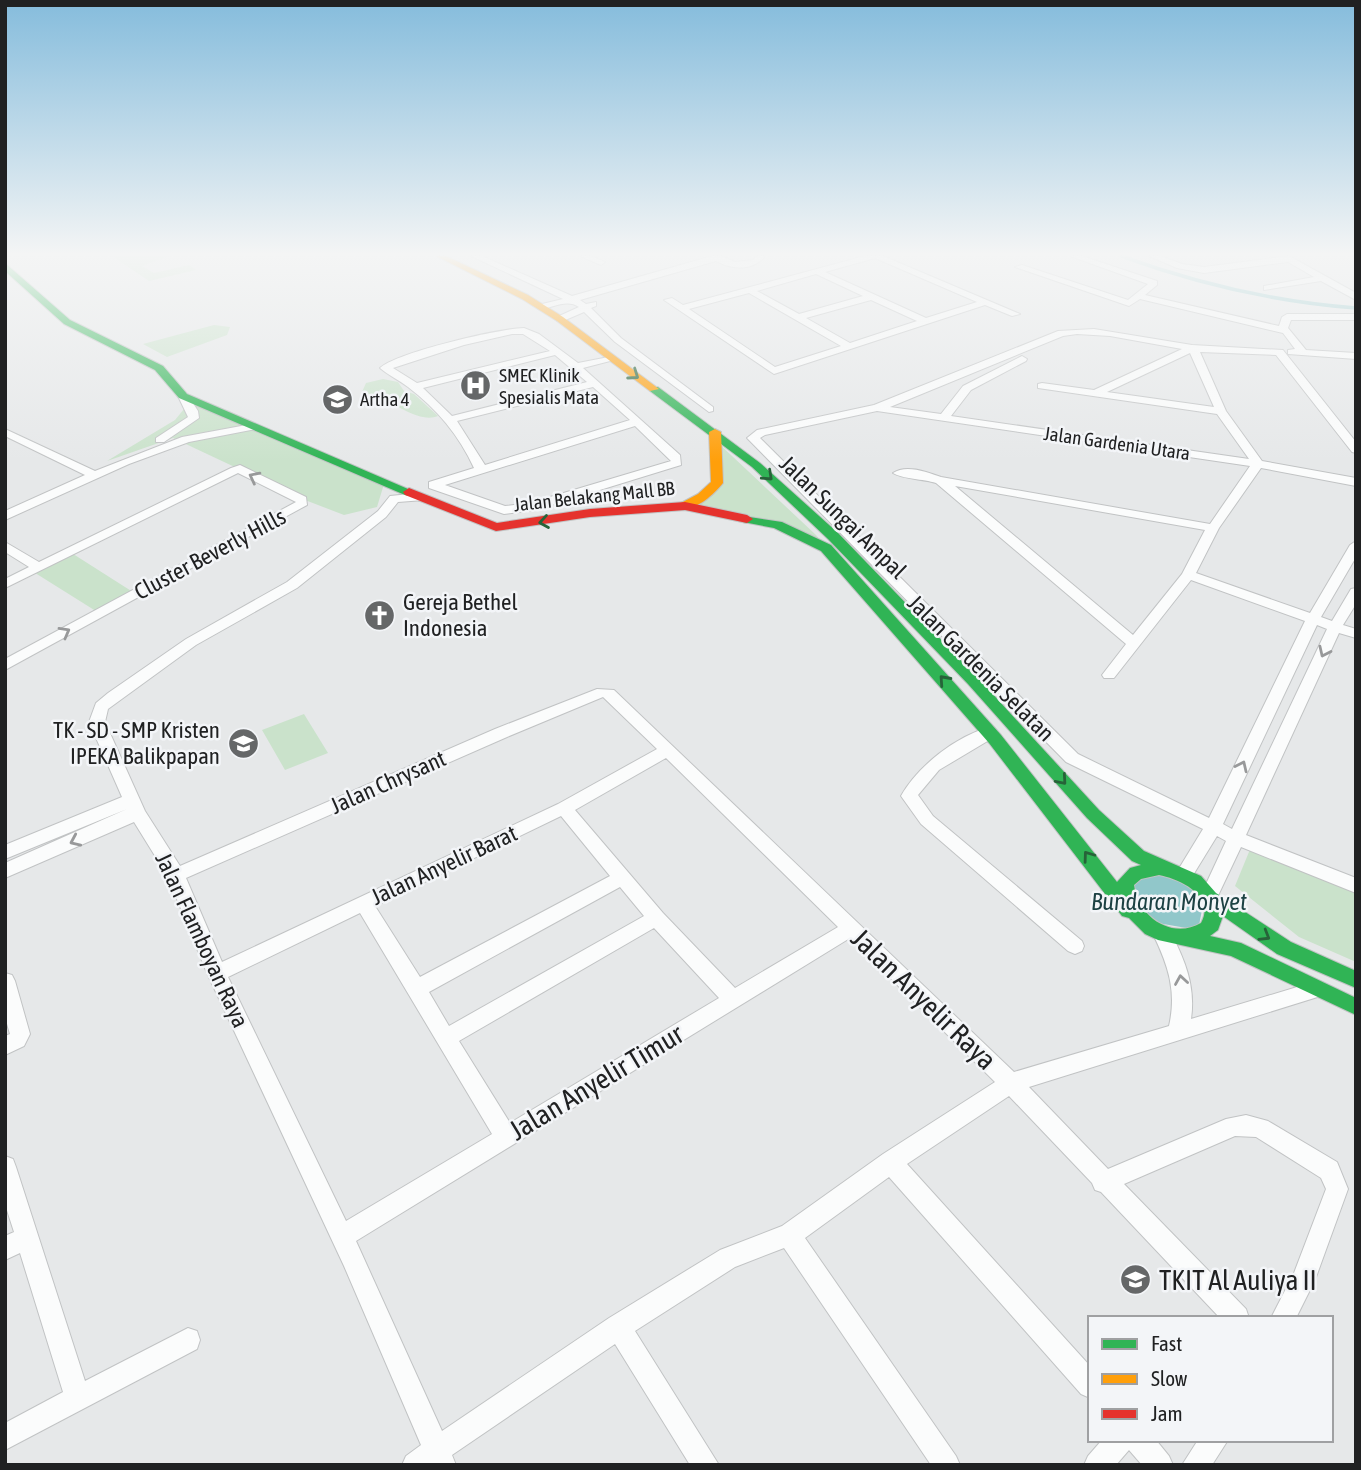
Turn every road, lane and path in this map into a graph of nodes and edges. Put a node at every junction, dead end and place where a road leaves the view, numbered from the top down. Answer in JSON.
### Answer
{"nodes":[{"id":1,"x":72,"y":325,"type":"edge"},
{"id":2,"x":567,"y":325,"type":"edge"},
{"id":3,"x":603,"y":325,"type":"edge"},
{"id":4,"x":707,"y":325,"type":"edge"},
{"id":5,"x":813,"y":325,"type":"edge"},
{"id":6,"x":913,"y":325,"type":"edge"},
{"id":7,"x":1259,"y":325,"type":"edge"},
{"id":8,"x":1284,"y":325,"type":"edge"},
{"id":9,"x":1073,"y":331,"type":"junction"},
{"id":10,"x":1286,"y":331,"type":"junction"},
{"id":11,"x":848,"y":346,"type":"junction"},
{"id":12,"x":1193,"y":348,"type":"junction"},
{"id":13,"x":557,"y":352,"type":"junction"},
{"id":14,"x":1279,"y":352,"type":"junction"},
{"id":15,"x":1303,"y":353,"type":"junction"},
{"id":16,"x":1356,"y":356,"type":"edge"},
{"id":17,"x":610,"y":358,"type":"junction"},
{"id":18,"x":575,"y":367,"type":"junction"},
{"id":19,"x":593,"y":384,"type":"junction"},
{"id":20,"x":1042,"y":386,"type":"dead end"},
{"id":21,"x":413,"y":387,"type":"junction"},
{"id":22,"x":1094,"y":394,"type":"junction"},
{"id":23,"x":183,"y":396,"type":"junction"},
{"id":24,"x":877,"y":408,"type":"junction"},
{"id":25,"x":709,"y":409,"type":"dead end"},
{"id":26,"x":1221,"y":411,"type":"junction"},
{"id":27,"x":944,"y":417,"type":"junction"},
{"id":28,"x":449,"y":420,"type":"junction"},
{"id":29,"x":636,"y":422,"type":"junction"},
{"id":30,"x":252,"y":427,"type":"junction"},
{"id":31,"x":5,"y":432,"type":"edge"},
{"id":32,"x":715,"y":432,"type":"junction"},
{"id":33,"x":1342,"y":434,"type":"junction"},
{"id":34,"x":1356,"y":435,"type":"edge"},
{"id":35,"x":1356,"y":450,"type":"edge"},
{"id":36,"x":125,"y":461,"type":"junction"},
{"id":37,"x":1258,"y":464,"type":"junction"},
{"id":38,"x":480,"y":468,"type":"junction"},
{"id":39,"x":899,"y":473,"type":"dead end"},
{"id":40,"x":94,"y":475,"type":"junction"},
{"id":41,"x":939,"y":480,"type":"junction"},
{"id":42,"x":1356,"y":482,"type":"edge"},
{"id":43,"x":391,"y":492,"type":"junction"},
{"id":44,"x":685,"y":506,"type":"junction"},
{"id":45,"x":5,"y":516,"type":"edge"},
{"id":46,"x":1213,"y":528,"type":"junction"},
{"id":47,"x":1356,"y":545,"type":"edge"},
{"id":48,"x":5,"y":546,"type":"edge"},
{"id":49,"x":826,"y":548,"type":"joint"},
{"id":50,"x":39,"y":568,"type":"junction"},
{"id":51,"x":1188,"y":575,"type":"junction"},
{"id":52,"x":5,"y":584,"type":"edge"},
{"id":53,"x":1356,"y":592,"type":"edge"},
{"id":54,"x":1313,"y":619,"type":"junction"},
{"id":55,"x":1335,"y":627,"type":"junction"},
{"id":56,"x":1356,"y":634,"type":"edge"},
{"id":57,"x":1135,"y":643,"type":"junction"},
{"id":58,"x":5,"y":665,"type":"edge"},
{"id":59,"x":1110,"y":675,"type":"dead end"},
{"id":60,"x":602,"y":692,"type":"joint"},
{"id":61,"x":990,"y":732,"type":"junction"},
{"id":62,"x":668,"y":750,"type":"junction"},
{"id":63,"x":134,"y":807,"type":"junction"},
{"id":64,"x":564,"y":808,"type":"junction"},
{"id":65,"x":1213,"y":828,"type":"junction"},
{"id":66,"x":1238,"y":839,"type":"junction"},
{"id":67,"x":5,"y":852,"type":"edge"},
{"id":68,"x":1166,"y":869,"type":"junction"},
{"id":69,"x":5,"y":872,"type":"edge"},
{"id":70,"x":176,"y":875,"type":"junction"},
{"id":71,"x":1184,"y":875,"type":"junction"},
{"id":72,"x":622,"y":878,"type":"junction"},
{"id":73,"x":1356,"y":886,"type":"edge"},
{"id":74,"x":1209,"y":897,"type":"junction"},
{"id":75,"x":364,"y":903,"type":"junction"},
{"id":76,"x":1129,"y":911,"type":"junction"},
{"id":77,"x":656,"y":918,"type":"junction"},
{"id":78,"x":851,"y":928,"type":"junction"},
{"id":79,"x":1170,"y":936,"type":"junction"},
{"id":80,"x":1075,"y":946,"type":"dead end"},
{"id":81,"x":217,"y":973,"type":"junction"},
{"id":82,"x":1356,"y":980,"type":"edge"},
{"id":83,"x":5,"y":981,"type":"edge"},
{"id":84,"x":416,"y":989,"type":"junction"},
{"id":85,"x":1317,"y":989,"type":"junction"},
{"id":86,"x":733,"y":1000,"type":"junction"},
{"id":87,"x":1356,"y":1007,"type":"edge"},
{"id":88,"x":1178,"y":1030,"type":"junction"},
{"id":89,"x":446,"y":1038,"type":"junction"},
{"id":90,"x":5,"y":1046,"type":"edge"},
{"id":91,"x":1011,"y":1083,"type":"junction"},
{"id":92,"x":506,"y":1137,"type":"junction"},
{"id":93,"x":891,"y":1162,"type":"junction"},
{"id":94,"x":5,"y":1167,"type":"edge"},
{"id":95,"x":1104,"y":1182,"type":"junction"},
{"id":96,"x":789,"y":1235,"type":"junction"},
{"id":97,"x":28,"y":1237,"type":"junction"},
{"id":98,"x":341,"y":1237,"type":"junction"},
{"id":99,"x":5,"y":1248,"type":"edge"},
{"id":100,"x":1235,"y":1316,"type":"edge"},
{"id":101,"x":1284,"y":1316,"type":"edge"},
{"id":102,"x":618,"y":1327,"type":"junction"},
{"id":103,"x":188,"y":1340,"type":"dead end"},
{"id":104,"x":1088,"y":1383,"type":"edge"},
{"id":105,"x":78,"y":1399,"type":"junction"},
{"id":106,"x":5,"y":1437,"type":"edge"},
{"id":107,"x":1119,"y":1442,"type":"edge"},
{"id":108,"x":1141,"y":1442,"type":"edge"},
{"id":109,"x":1213,"y":1442,"type":"edge"},
{"id":110,"x":432,"y":1460,"type":"edge"},
{"id":111,"x":706,"y":1465,"type":"edge"},
{"id":112,"x":947,"y":1465,"type":"edge"},
{"id":113,"x":1097,"y":1465,"type":"edge"},
{"id":114,"x":1160,"y":1465,"type":"edge"},
{"id":115,"x":1195,"y":1465,"type":"edge"}],
"edges":[{"from":1,"to":23,"type":"main road"},
{"from":2,"to":17,"type":"main road","name":"Jalan Sungai Ampal"},
{"from":3,"to":25,"type":"street"},
{"from":4,"to":11,"type":"street"},
{"from":5,"to":11,"type":"street"},
{"from":6,"to":11,"type":"street"},
{"from":7,"to":10,"type":"street"},
{"from":8,"to":10,"type":"street"},
{"from":9,"to":12,"type":"street"},
{"from":9,"to":24,"type":"street"},
{"from":9,"to":27,"type":"street"},
{"from":10,"to":15,"type":"street"},
{"from":12,"to":14,"type":"street"},
{"from":12,"to":22,"type":"street"},
{"from":12,"to":26,"type":"street"},
{"from":13,"to":18,"type":"street"},
{"from":13,"to":21,"type":"street"},
{"from":13,"to":21,"type":"street"},
{"from":14,"to":15,"type":"street"},
{"from":14,"to":33,"type":"street"},
{"from":15,"to":16,"type":"street"},
{"from":17,"to":18,"type":"street"},
{"from":17,"to":32,"type":"main road","name":"Jalan Sungai Ampal","one_way":true},
{"from":18,"to":19,"type":"street"},
{"from":19,"to":28,"type":"street"},
{"from":19,"to":29,"type":"street"},
{"from":20,"to":22,"type":"street"},
{"from":21,"to":28,"type":"street"},
{"from":22,"to":26,"type":"street"},
{"from":23,"to":30,"type":"main road","name":"Jalan Belakang Mall BB"},
{"from":23,"to":36,"type":"street"},
{"from":24,"to":27,"type":"street","name":"Jalan Gardenia Utara"},
{"from":24,"to":65,"type":"street","name":"Jalan Gardenia Selatan"},
{"from":26,"to":37,"type":"street"},
{"from":27,"to":37,"type":"street","name":"Jalan Gardenia Utara"},
{"from":28,"to":38,"type":"street"},
{"from":29,"to":38,"type":"street"},
{"from":29,"to":38,"type":"street"},
{"from":30,"to":36,"type":"street"},
{"from":30,"to":43,"type":"main road","name":"Jalan Belakang Mall BB"},
{"from":31,"to":40,"type":"street"},
{"from":32,"to":44,"type":"main road"},
{"from":32,"to":68,"type":"main road","name":"Jalan Sungai Ampal","one_way":true},
{"from":33,"to":34,"type":"street"},
{"from":33,"to":35,"type":"street"},
{"from":36,"to":40,"type":"street"},
{"from":37,"to":42,"type":"street","name":"Jalan Gardenia Utara"},
{"from":37,"to":46,"type":"street"},
{"from":39,"to":41,"type":"street"},
{"from":40,"to":45,"type":"street"},
{"from":41,"to":46,"type":"street"},
{"from":41,"to":57,"type":"street"},
{"from":44,"to":43,"type":"main road","name":"Jalan Belakang Mall BB","one_way":true},
{"from":43,"to":63,"type":"street","name":"Jalan Flamboyan Raya"},
{"from":44,"to":49,"type":"main road","name":"Jalan Belakang Mall BB"},
{"from":46,"to":51,"type":"street"},
{"from":47,"to":54,"type":"street"},
{"from":48,"to":50,"type":"street"},
{"from":61,"to":49,"type":"main road","name":"Jalan Sungai Ampal","one_way":true},
{"from":50,"to":52,"type":"street","name":"Cluster Beverly Hills"},
{"from":58,"to":50,"type":"street","name":"Cluster Beverly Hills","one_way":true},
{"from":51,"to":54,"type":"street"},
{"from":51,"to":57,"type":"street"},
{"from":53,"to":55,"type":"street"},
{"from":54,"to":55,"type":"street"},
{"from":65,"to":54,"type":"street","one_way":true},
{"from":55,"to":56,"type":"street"},
{"from":55,"to":66,"type":"street","one_way":true},
{"from":57,"to":59,"type":"street"},
{"from":60,"to":62,"type":"street","name":"Jalan Anyelir Raya"},
{"from":60,"to":70,"type":"street","name":"Jalan Chrysant"},
{"from":76,"to":61,"type":"main road","name":"Jalan Sungai Ampal","one_way":true},
{"from":61,"to":80,"type":"street"},
{"from":62,"to":64,"type":"street","name":"Jalan Anyelir Barat"},
{"from":62,"to":78,"type":"street","name":"Jalan Anyelir Raya"},
{"from":63,"to":67,"type":"street"},
{"from":63,"to":69,"type":"street","one_way":true},
{"from":63,"to":70,"type":"street","name":"Jalan Flamboyan Raya"},
{"from":64,"to":72,"type":"street"},
{"from":64,"to":75,"type":"street","name":"Jalan Anyelir Barat"},
{"from":65,"to":66,"type":"street"},
{"from":65,"to":71,"type":"street"},
{"from":66,"to":73,"type":"street"},
{"from":66,"to":74,"type":"street"},
{"from":68,"to":71,"type":"main road"},
{"from":68,"to":76,"type":"main road"},
{"from":70,"to":81,"type":"street","name":"Jalan Flamboyan Raya"},
{"from":71,"to":74,"type":"main road"},
{"from":72,"to":77,"type":"street"},
{"from":72,"to":84,"type":"street"},
{"from":74,"to":79,"type":"main road"},
{"from":74,"to":82,"type":"main road","one_way":true},
{"from":75,"to":81,"type":"street","name":"Jalan Anyelir Barat"},
{"from":75,"to":84,"type":"street"},
{"from":76,"to":79,"type":"main road"},
{"from":77,"to":86,"type":"street"},
{"from":77,"to":89,"type":"street"},
{"from":78,"to":86,"type":"street","name":"Jalan Anyelir Timur"},
{"from":78,"to":91,"type":"street","name":"Jalan Anyelir Raya"},
{"from":79,"to":85,"type":"main road"},
{"from":88,"to":79,"type":"street","one_way":true},
{"from":81,"to":98,"type":"street","name":"Jalan Flamboyan Raya"},
{"from":83,"to":90,"type":"street"},
{"from":84,"to":89,"type":"street"},
{"from":85,"to":87,"type":"main road"},
{"from":85,"to":88,"type":"street"},
{"from":86,"to":92,"type":"street","name":"Jalan Anyelir Timur"},
{"from":88,"to":91,"type":"street"},
{"from":89,"to":92,"type":"street"},
{"from":91,"to":93,"type":"street"},
{"from":91,"to":95,"type":"street","name":"Jalan Anyelir Raya"},
{"from":92,"to":98,"type":"street","name":"Jalan Anyelir Timur"},
{"from":93,"to":96,"type":"street"},
{"from":93,"to":104,"type":"street"},
{"from":94,"to":97,"type":"street"},
{"from":95,"to":100,"type":"street","name":"Jalan Anyelir Raya"},
{"from":95,"to":101,"type":"street"},
{"from":96,"to":102,"type":"street"},
{"from":96,"to":112,"type":"street"},
{"from":97,"to":99,"type":"street"},
{"from":97,"to":105,"type":"street"},
{"from":98,"to":110,"type":"street","name":"Jalan Flamboyan Raya"},
{"from":102,"to":110,"type":"street"},
{"from":102,"to":111,"type":"street"},
{"from":103,"to":105,"type":"street"},
{"from":105,"to":106,"type":"street"},
{"from":107,"to":113,"type":"street"},
{"from":108,"to":114,"type":"street"},
{"from":109,"to":115,"type":"street"}]}
